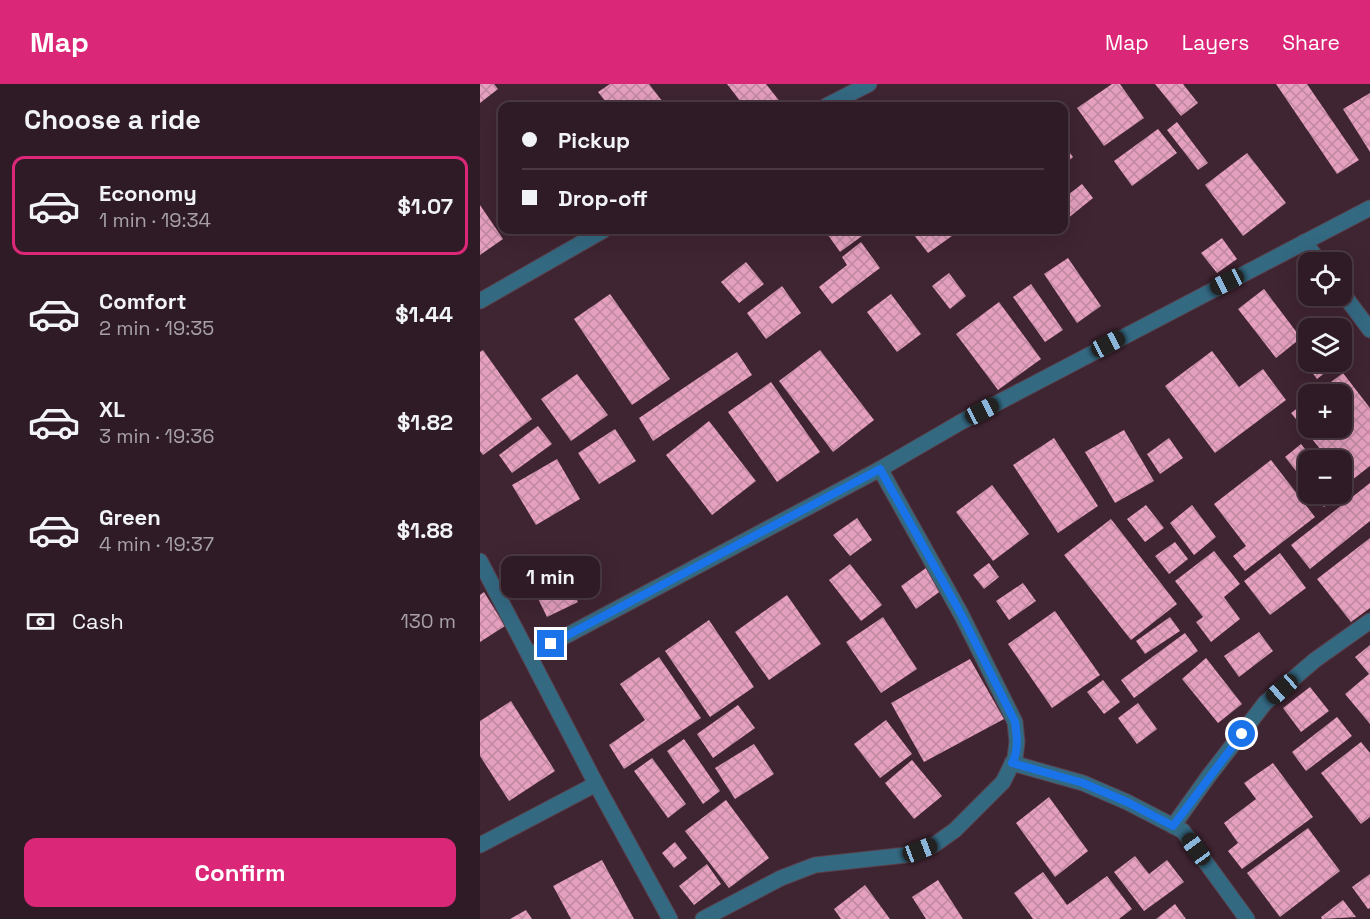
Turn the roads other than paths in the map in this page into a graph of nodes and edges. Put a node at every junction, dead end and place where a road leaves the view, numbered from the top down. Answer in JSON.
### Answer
{"nodes":[{"id":1,"x":868,"y":84,"type":"edge"},
{"id":2,"x":834,"y":102,"type":"edge"},
{"id":3,"x":1370,"y":208,"type":"edge"},
{"id":4,"x":597,"y":234,"type":"edge"},
{"id":5,"x":1304,"y":242,"type":"junction"},
{"id":6,"x":1312,"y":252,"type":"edge"},
{"id":7,"x":480,"y":301,"type":"edge"},
{"id":8,"x":1352,"y":306,"type":"edge"},
{"id":9,"x":1370,"y":330,"type":"edge"},
{"id":10,"x":880,"y":469,"type":"junction"},
{"id":11,"x":480,"y":561,"type":"edge"},
{"id":12,"x":1370,"y":621,"type":"edge"},
{"id":13,"x":530,"y":655,"type":"junction"},
{"id":14,"x":1012,"y":763,"type":"junction"},
{"id":15,"x":596,"y":784,"type":"junction"},
{"id":16,"x":1173,"y":826,"type":"junction"},
{"id":17,"x":480,"y":845,"type":"edge"},
{"id":18,"x":670,"y":919,"type":"edge"},
{"id":19,"x":703,"y":919,"type":"edge"},
{"id":20,"x":1247,"y":919,"type":"edge"}],
"edges":[{"from":1,"to":2,"type":"street"},
{"from":3,"to":5,"type":"street"},
{"from":4,"to":7,"type":"street"},
{"from":5,"to":6,"type":"street"},
{"from":5,"to":10,"type":"street"},
{"from":8,"to":9,"type":"street"},
{"from":10,"to":13,"type":"street"},
{"from":10,"to":14,"type":"street"},
{"from":11,"to":13,"type":"street"},
{"from":12,"to":16,"type":"street"},
{"from":13,"to":15,"type":"street"},
{"from":14,"to":16,"type":"street"},
{"from":14,"to":19,"type":"street"},
{"from":15,"to":17,"type":"street"},
{"from":15,"to":18,"type":"street"},
{"from":16,"to":20,"type":"street"}]}
